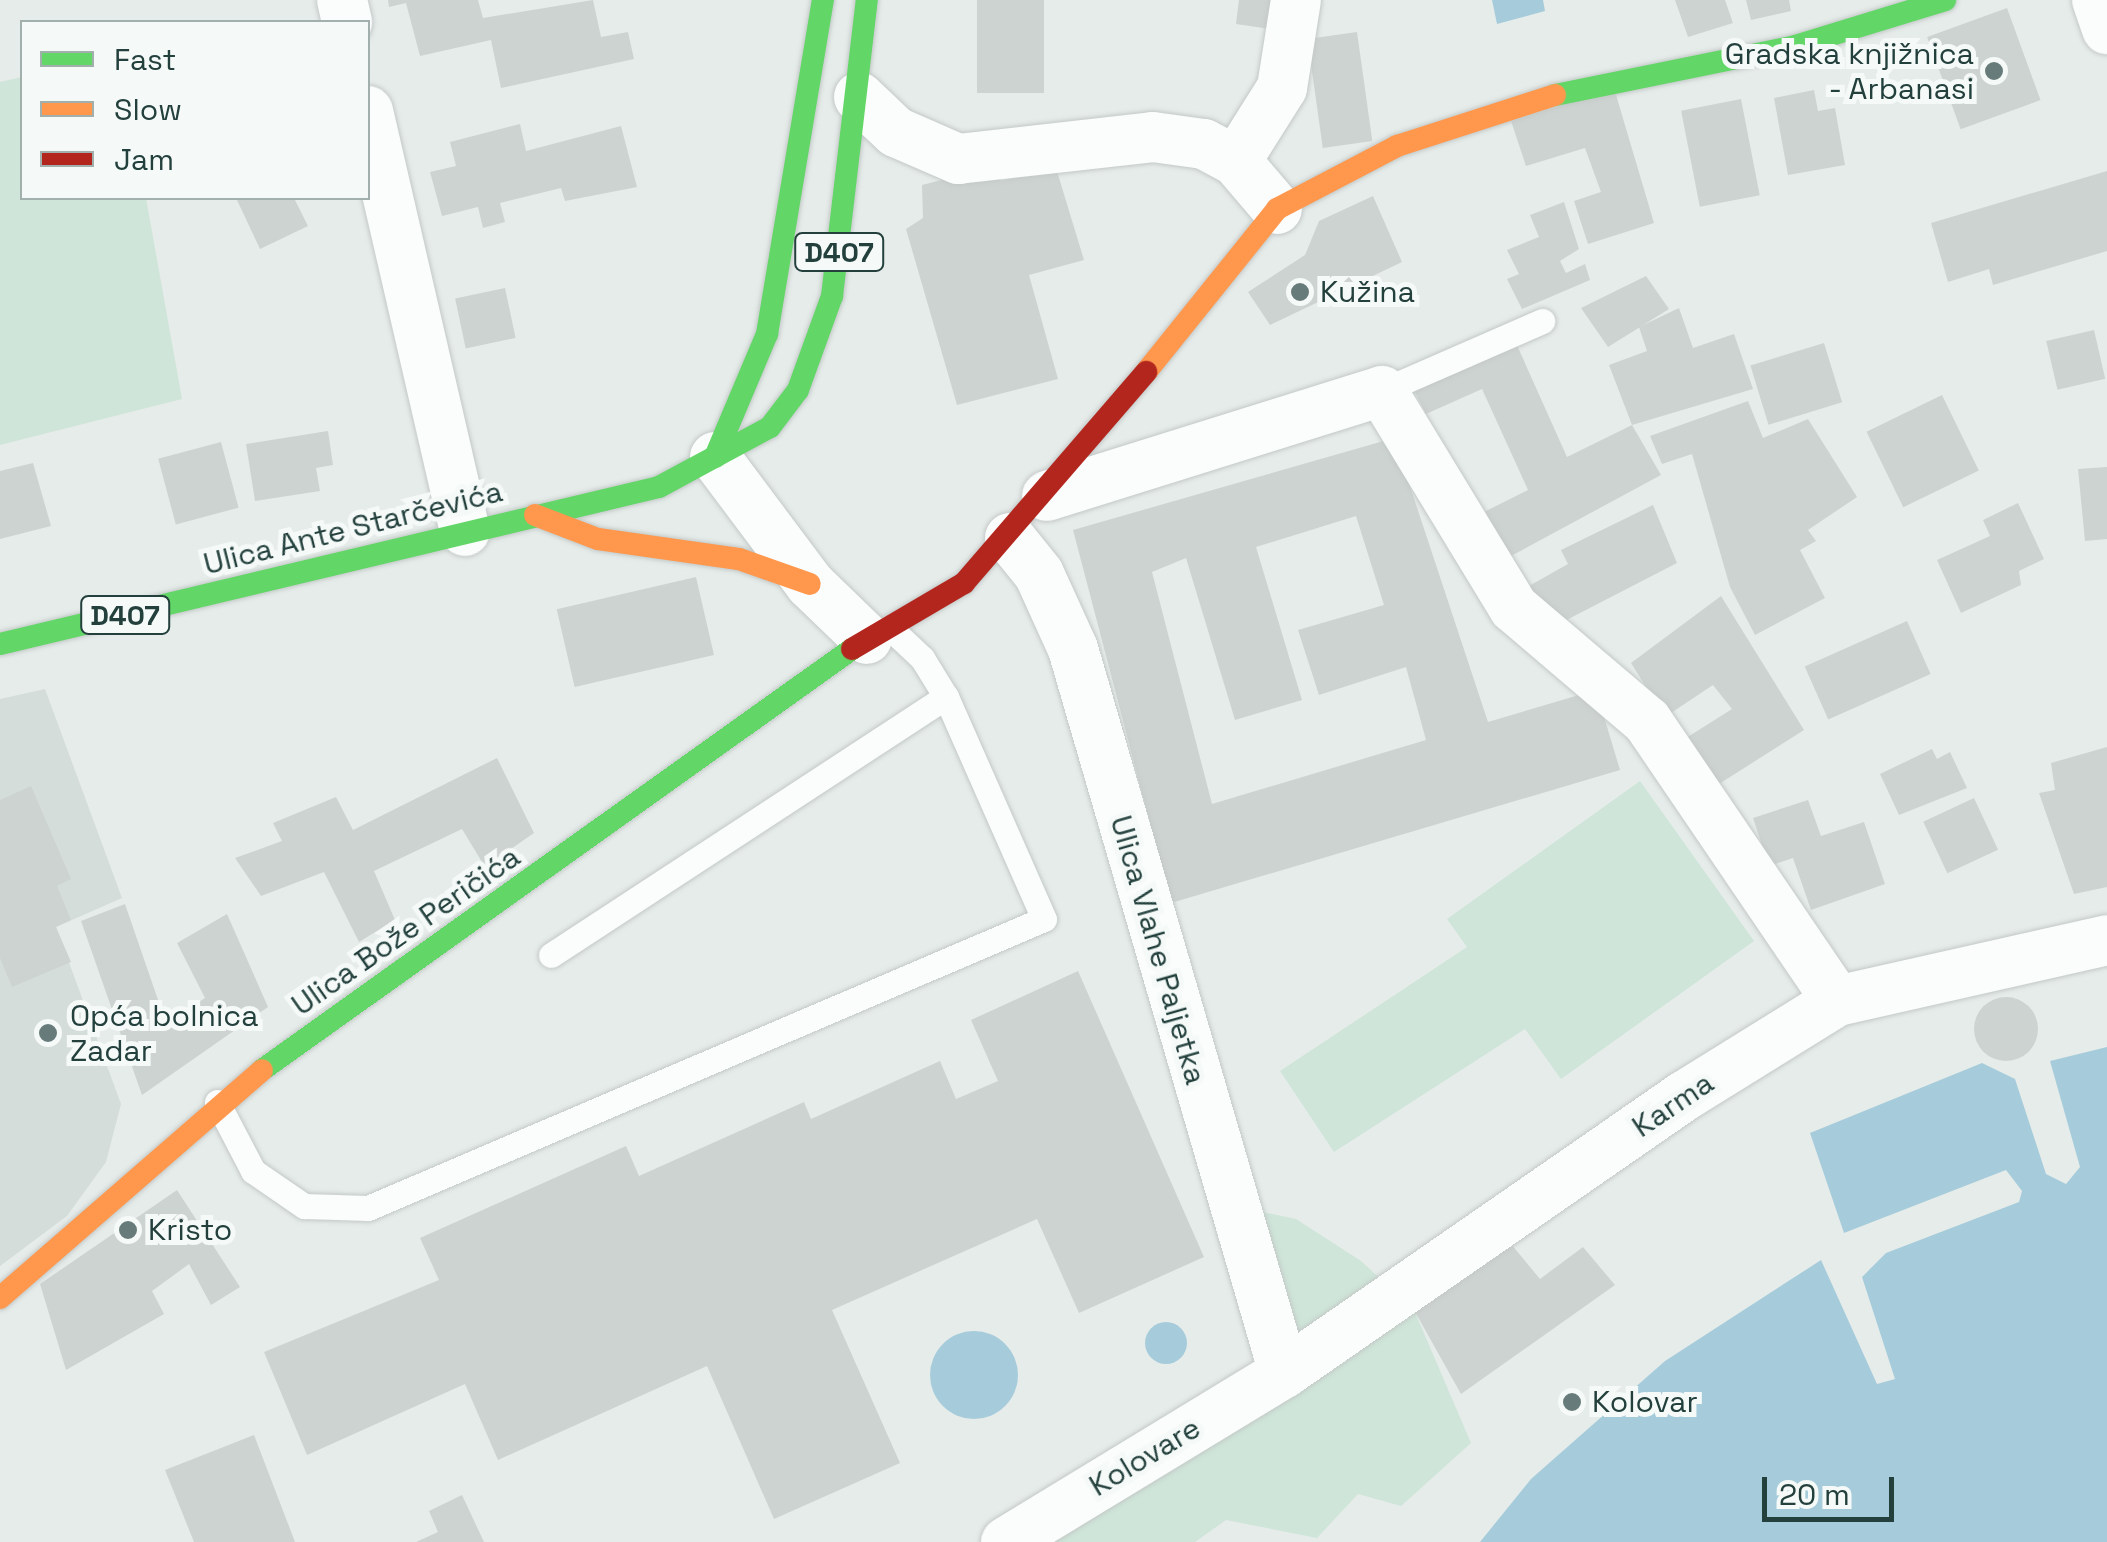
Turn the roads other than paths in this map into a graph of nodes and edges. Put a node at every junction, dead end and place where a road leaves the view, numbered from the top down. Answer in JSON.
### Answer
{"nodes":[{"id":1,"x":823,"y":0,"type":"edge"},
{"id":2,"x":867,"y":0,"type":"edge"},
{"id":3,"x":1296,"y":0,"type":"edge"},
{"id":4,"x":1946,"y":0,"type":"edge"},
{"id":5,"x":2097,"y":0,"type":"edge"},
{"id":6,"x":2107,"y":29,"type":"edge"},
{"id":7,"x":860,"y":97,"type":"junction"},
{"id":8,"x":370,"y":120,"type":"edge"},
{"id":9,"x":1236,"y":161,"type":"junction"},
{"id":10,"x":1277,"y":209,"type":"junction"},
{"id":11,"x":1542,"y":321,"type":"dead end"},
{"id":12,"x":1382,"y":391,"type":"junction"},
{"id":13,"x":715,"y":457,"type":"junction"},
{"id":14,"x":1047,"y":496,"type":"junction"},
{"id":15,"x":535,"y":515,"type":"junction"},
{"id":16,"x":465,"y":531,"type":"junction"},
{"id":17,"x":1010,"y":538,"type":"junction"},
{"id":18,"x":810,"y":584,"type":"junction"},
{"id":19,"x":878,"y":634,"type":"junction"},
{"id":20,"x":0,"y":644,"type":"edge"},
{"id":21,"x":946,"y":697,"type":"junction"},
{"id":22,"x":2107,"y":940,"type":"edge"},
{"id":23,"x":552,"y":955,"type":"dead end"},
{"id":24,"x":1836,"y":1001,"type":"junction"},
{"id":25,"x":217,"y":1102,"type":"junction"},
{"id":26,"x":0,"y":1298,"type":"edge"},
{"id":27,"x":1284,"y":1373,"type":"junction"},
{"id":28,"x":1006,"y":1542,"type":"edge"}],
"edges":[{"from":1,"to":13,"type":"street","number":"D407"},
{"from":2,"to":7,"type":"street","name":"Ulica Ante Starčevića","number":"D407"},
{"from":3,"to":9,"type":"street"},
{"from":4,"to":10,"type":"street"},
{"from":5,"to":6,"type":"street"},
{"from":7,"to":9,"type":"street"},
{"from":7,"to":13,"type":"street","name":"Ulica Ante Starčevića","number":"D407"},
{"from":8,"to":16,"type":"street"},
{"from":9,"to":10,"type":"street"},
{"from":10,"to":14,"type":"street","name":"Ulica Bože Peričića"},
{"from":11,"to":12,"type":"lane"},
{"from":12,"to":14,"type":"street"},
{"from":12,"to":24,"type":"street"},
{"from":13,"to":15,"type":"street","name":"Ulica Ante Starčevića","number":"D407"},
{"from":13,"to":18,"type":"street"},
{"from":14,"to":17,"type":"street","name":"Ulica Bože Peričića"},
{"from":15,"to":16,"type":"street","name":"Ulica Ante Starčevića","number":"D407"},
{"from":15,"to":18,"type":"street"},
{"from":16,"to":20,"type":"street","name":"Ulica Ante Starčevića","number":"D407"},
{"from":17,"to":19,"type":"street","name":"Ulica Bože Peričića"},
{"from":17,"to":27,"type":"street","name":"Ulica Vlahe Paljetka"},
{"from":18,"to":19,"type":"street"},
{"from":19,"to":21,"type":"lane"},
{"from":19,"to":25,"type":"street","name":"Ulica Bože Peričića"},
{"from":21,"to":23,"type":"lane"},
{"from":21,"to":25,"type":"lane"},
{"from":22,"to":24,"type":"street","name":"Karma"},
{"from":24,"to":27,"type":"street","name":"Karma"},
{"from":25,"to":26,"type":"street","name":"Ulica Bože Peričića"},
{"from":27,"to":28,"type":"street","name":"Kolovare"}]}
